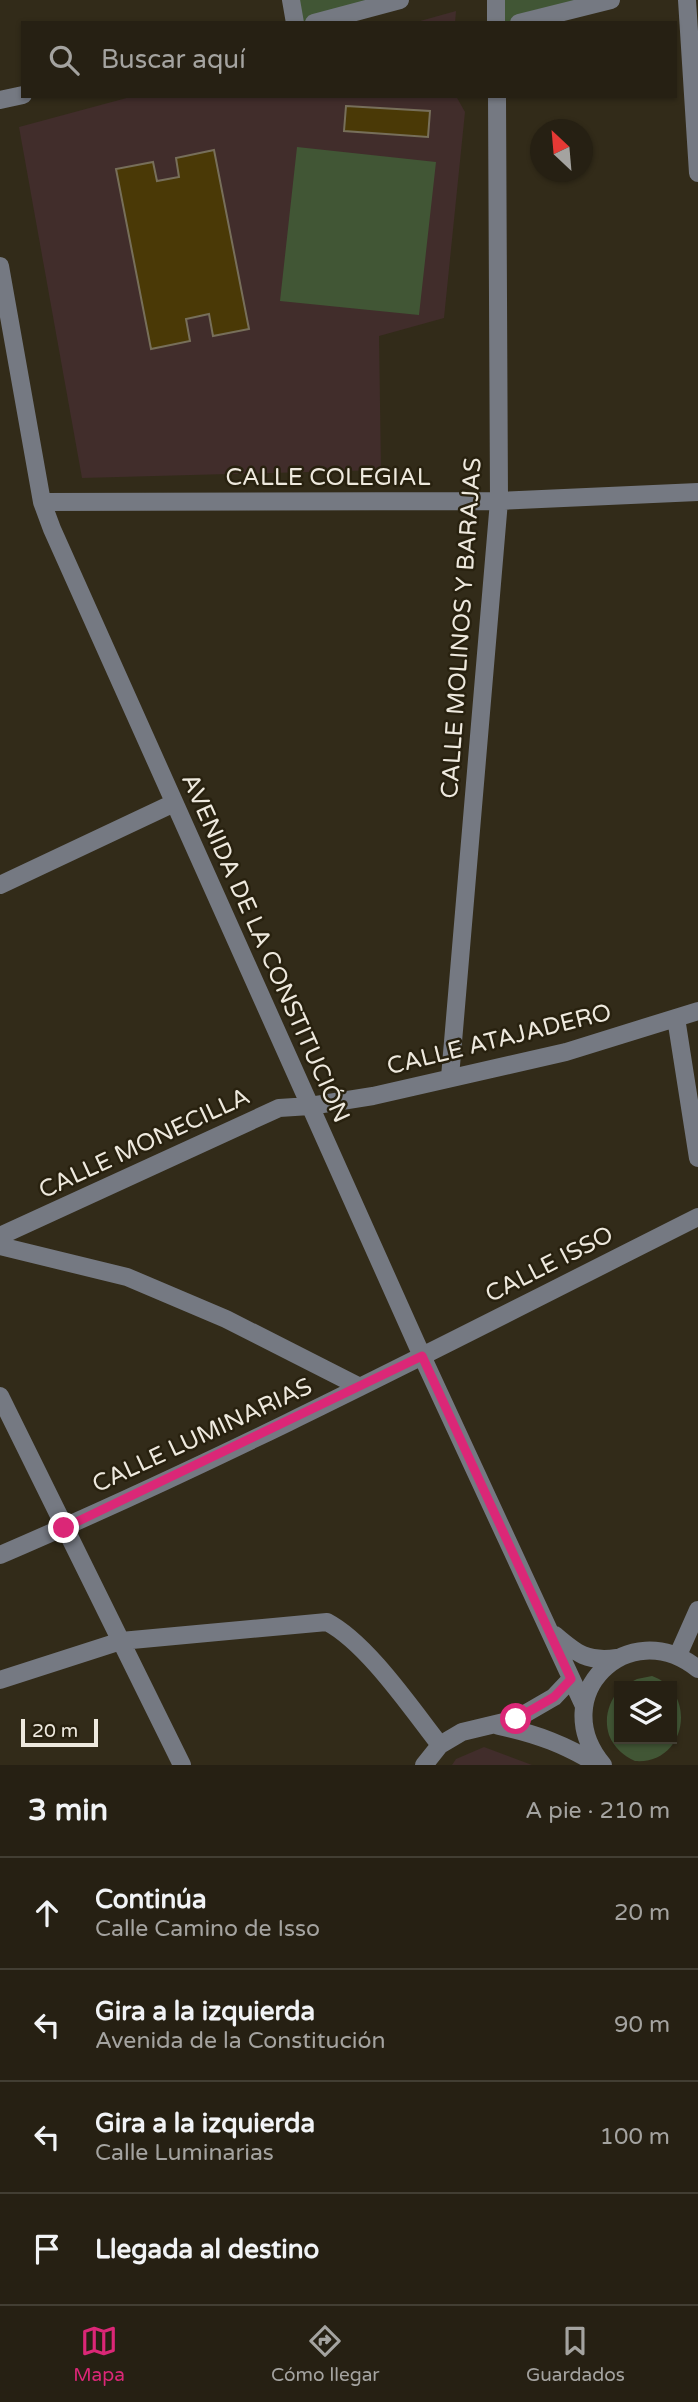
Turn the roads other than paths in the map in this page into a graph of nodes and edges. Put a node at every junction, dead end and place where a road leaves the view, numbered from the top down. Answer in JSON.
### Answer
{"nodes":[{"id":1,"x":291,"y":0,"type":"edge"},
{"id":2,"x":400,"y":0,"type":"edge"},
{"id":3,"x":496,"y":0,"type":"edge"},
{"id":4,"x":611,"y":0,"type":"edge"},
{"id":5,"x":687,"y":0,"type":"edge"},
{"id":6,"x":295,"y":21,"type":"edge"},
{"id":7,"x":321,"y":21,"type":"edge"},
{"id":8,"x":496,"y":21,"type":"edge"},
{"id":9,"x":527,"y":21,"type":"edge"},
{"id":10,"x":21,"y":95,"type":"edge"},
{"id":11,"x":497,"y":98,"type":"edge"},
{"id":12,"x":0,"y":100,"type":"edge"},
{"id":13,"x":698,"y":173,"type":"edge"},
{"id":14,"x":0,"y":267,"type":"edge"},
{"id":15,"x":698,"y":492,"type":"edge"},
{"id":16,"x":499,"y":501,"type":"junction"},
{"id":17,"x":41,"y":502,"type":"junction"},
{"id":18,"x":174,"y":803,"type":"junction"},
{"id":19,"x":0,"y":885,"type":"edge"},
{"id":20,"x":698,"y":1011,"type":"edge"},
{"id":21,"x":676,"y":1018,"type":"junction"},
{"id":22,"x":450,"y":1077,"type":"junction"},
{"id":23,"x":310,"y":1107,"type":"junction"},
{"id":24,"x":698,"y":1158,"type":"edge"},
{"id":25,"x":698,"y":1217,"type":"edge"},
{"id":26,"x":0,"y":1236,"type":"edge"},
{"id":27,"x":0,"y":1246,"type":"edge"},
{"id":28,"x":422,"y":1356,"type":"junction"},
{"id":29,"x":360,"y":1387,"type":"junction"},
{"id":30,"x":0,"y":1396,"type":"edge"},
{"id":31,"x":64,"y":1528,"type":"junction"},
{"id":32,"x":0,"y":1555,"type":"edge"},
{"id":33,"x":698,"y":1611,"type":"edge"},
{"id":34,"x":549,"y":1631,"type":"junction"},
{"id":35,"x":121,"y":1641,"type":"junction"},
{"id":36,"x":678,"y":1655,"type":"junction"},
{"id":37,"x":617,"y":1658,"type":"junction"},
{"id":38,"x":698,"y":1669,"type":"edge"},
{"id":39,"x":571,"y":1679,"type":"junction"},
{"id":40,"x":0,"y":1680,"type":"edge"},
{"id":41,"x":584,"y":1706,"type":"junction"},
{"id":42,"x":492,"y":1725,"type":"junction"},
{"id":43,"x":440,"y":1745,"type":"junction"},
{"id":44,"x":182,"y":1765,"type":"edge"},
{"id":45,"x":424,"y":1765,"type":"edge"},
{"id":46,"x":601,"y":1765,"type":"edge"}],
"edges":[{"from":1,"to":6,"type":"street"},
{"from":2,"to":7,"type":"street"},
{"from":3,"to":8,"type":"street"},
{"from":4,"to":9,"type":"street"},
{"from":5,"to":13,"type":"street"},
{"from":10,"to":12,"type":"street"},
{"from":11,"to":16,"type":"street","name":"CALLE MOLINOS Y BARAJAS"},
{"from":14,"to":17,"type":"street","name":"AVENIDA DE LA CONSTITUCIÓN"},
{"from":15,"to":16,"type":"street","name":"CALLE COLEGIAL"},
{"from":16,"to":17,"type":"street","name":"CALLE COLEGIAL"},
{"from":16,"to":22,"type":"street","name":"CALLE MOLINOS Y BARAJAS"},
{"from":17,"to":18,"type":"street","name":"AVENIDA DE LA CONSTITUCIÓN"},
{"from":18,"to":19,"type":"street"},
{"from":18,"to":23,"type":"street","name":"AVENIDA DE LA CONSTITUCIÓN"},
{"from":20,"to":21,"type":"street","name":"CALLE ATAJADERO"},
{"from":21,"to":22,"type":"street","name":"CALLE ATAJADERO"},
{"from":21,"to":24,"type":"street"},
{"from":22,"to":23,"type":"street","name":"CALLE ATAJADERO"},
{"from":23,"to":26,"type":"street","name":"CALLE MONECILLA"},
{"from":23,"to":28,"type":"street","name":"AVENIDA DE LA CONSTITUCIÓN"},
{"from":25,"to":28,"type":"street","name":"CALLE ISSO"},
{"from":27,"to":29,"type":"street"},
{"from":28,"to":29,"type":"street","name":"CALLE LUMINARIAS"},
{"from":28,"to":34,"type":"street","name":"AVENIDA DE LA CONSTITUCIÓN"},
{"from":29,"to":31,"type":"street","name":"CALLE LUMINARIAS"},
{"from":30,"to":31,"type":"street"},
{"from":31,"to":32,"type":"street","name":"CALLE LUMINARIAS"},
{"from":31,"to":35,"type":"street"},
{"from":33,"to":36,"type":"street"},
{"from":34,"to":37,"type":"street","name":"AVENIDA DE LA CONSTITUCIÓN"},
{"from":34,"to":39,"type":"street","name":"AVENIDA DE LA CONSTITUCIÓN"},
{"from":35,"to":40,"type":"street"},
{"from":35,"to":43,"type":"street"},
{"from":35,"to":44,"type":"street"},
{"from":36,"to":37,"type":"street"},
{"from":36,"to":38,"type":"street"},
{"from":37,"to":41,"type":"street"},
{"from":39,"to":41,"type":"street","name":"AVENIDA DE LA CONSTITUCIÓN"},
{"from":39,"to":42,"type":"street"},
{"from":41,"to":46,"type":"street"},
{"from":42,"to":43,"type":"street"},
{"from":42,"to":46,"type":"street"},
{"from":43,"to":45,"type":"street"}]}
